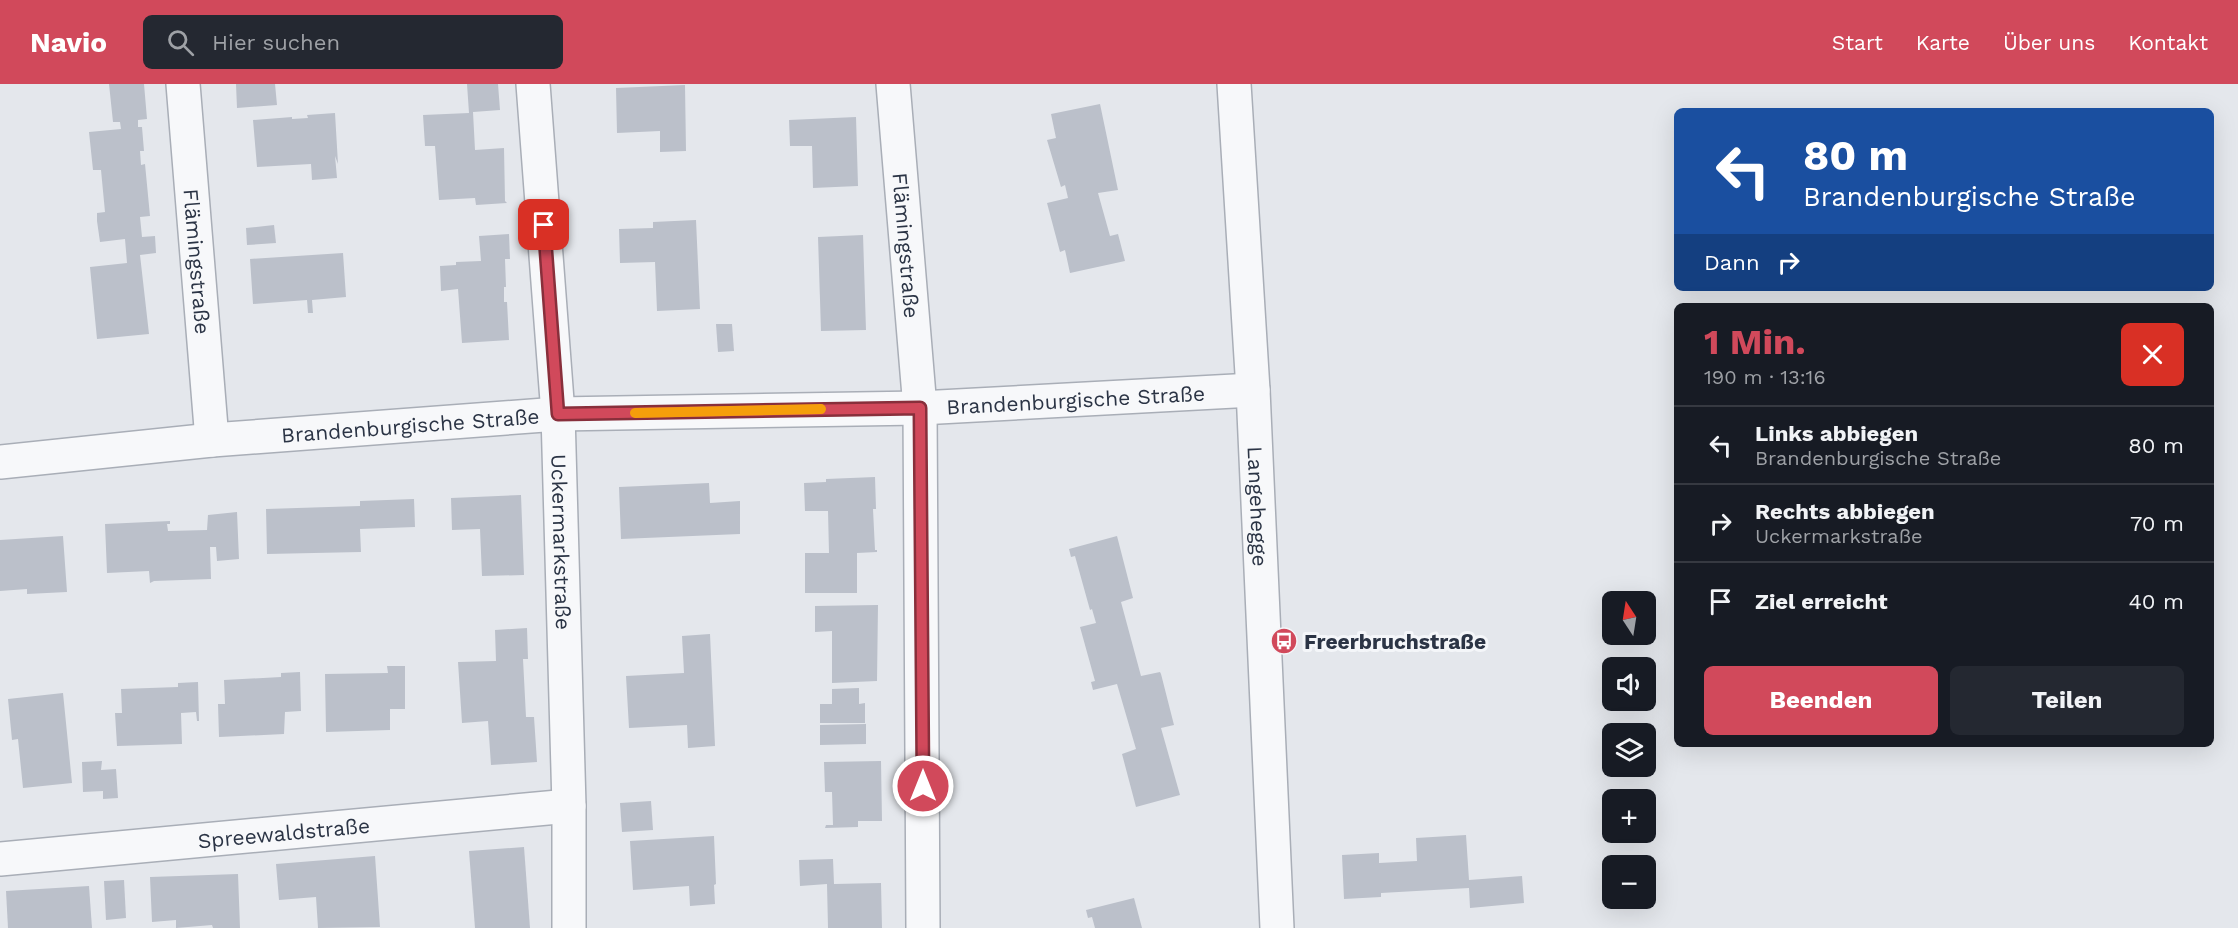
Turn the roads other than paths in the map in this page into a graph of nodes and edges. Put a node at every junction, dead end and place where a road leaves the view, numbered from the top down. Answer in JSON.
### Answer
{"nodes":[{"id":1,"x":183,"y":84,"type":"edge"},
{"id":2,"x":533,"y":84,"type":"edge"},
{"id":3,"x":892,"y":84,"type":"edge"},
{"id":4,"x":1233,"y":84,"type":"edge"},
{"id":5,"x":1253,"y":390,"type":"junction"},
{"id":6,"x":920,"y":408,"type":"junction"},
{"id":7,"x":558,"y":414,"type":"junction"},
{"id":8,"x":212,"y":440,"type":"junction"},
{"id":9,"x":0,"y":462,"type":"edge"},
{"id":10,"x":569,"y":806,"type":"junction"},
{"id":11,"x":0,"y":859,"type":"edge"},
{"id":12,"x":569,"y":928,"type":"edge"},
{"id":13,"x":923,"y":928,"type":"edge"},
{"id":14,"x":1277,"y":928,"type":"edge"}],
"edges":[{"from":1,"to":8,"type":"street","name":"Flämingstraße"},
{"from":2,"to":7,"type":"street","name":"Uckermarkstraße"},
{"from":3,"to":6,"type":"street","name":"Flämingstraße"},
{"from":4,"to":5,"type":"street","name":"Langehegge"},
{"from":5,"to":6,"type":"street","name":"Brandenburgische Straße"},
{"from":5,"to":14,"type":"street","name":"Langehegge"},
{"from":6,"to":7,"type":"street","name":"Brandenburgische Straße"},
{"from":6,"to":13,"type":"street","name":"Flämingstraße"},
{"from":7,"to":8,"type":"street","name":"Brandenburgische Straße"},
{"from":7,"to":10,"type":"street","name":"Uckermarkstraße"},
{"from":8,"to":9,"type":"street","name":"Brandenburgische Straße"},
{"from":10,"to":11,"type":"street","name":"Spreewaldstraße"},
{"from":10,"to":12,"type":"street","name":"Uckermarkstraße"}]}
